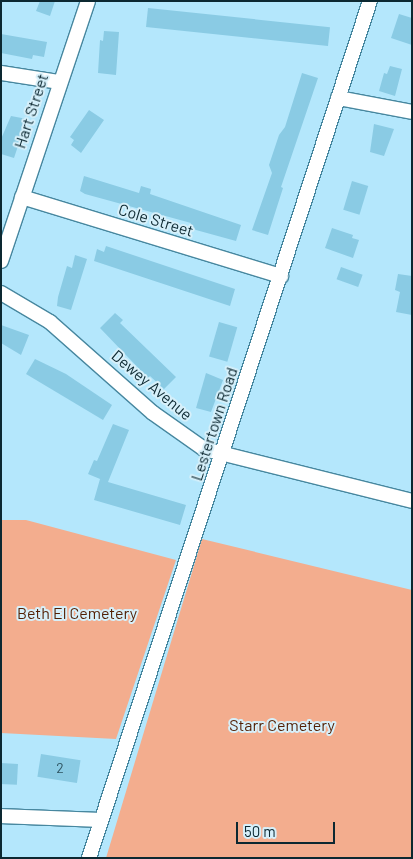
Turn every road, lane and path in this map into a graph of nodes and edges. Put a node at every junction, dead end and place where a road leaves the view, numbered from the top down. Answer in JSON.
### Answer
{"nodes":[{"id":1,"x":88,"y":1,"type":"edge"},
{"id":2,"x":365,"y":2,"type":"edge"},
{"id":3,"x":1,"y":73,"type":"edge"},
{"id":4,"x":59,"y":82,"type":"junction"},
{"id":5,"x":338,"y":98,"type":"junction"},
{"id":6,"x":412,"y":112,"type":"edge"},
{"id":7,"x":22,"y":196,"type":"junction"},
{"id":8,"x":1,"y":261,"type":"edge"},
{"id":9,"x":281,"y":276,"type":"junction"},
{"id":10,"x":1,"y":293,"type":"edge"},
{"id":11,"x":222,"y":455,"type":"junction"},
{"id":12,"x":412,"y":501,"type":"edge"},
{"id":13,"x":1,"y":816,"type":"edge"},
{"id":14,"x":101,"y":820,"type":"junction"},
{"id":15,"x":88,"y":858,"type":"edge"}],
"edges":[{"from":1,"to":4,"type":"street","name":"Hart Street"},
{"from":2,"to":5,"type":"street","name":"Lestertown Road"},
{"from":3,"to":4,"type":"street"},
{"from":4,"to":7,"type":"street","name":"Hart Street"},
{"from":5,"to":6,"type":"street"},
{"from":5,"to":9,"type":"street","name":"Lestertown Road"},
{"from":7,"to":8,"type":"street","name":"Hart Street"},
{"from":7,"to":9,"type":"street","name":"Cole Street"},
{"from":9,"to":11,"type":"street","name":"Lestertown Road"},
{"from":10,"to":11,"type":"street","name":"Dewey Avenue"},
{"from":11,"to":12,"type":"street","name":"Dewey Avenue"},
{"from":11,"to":14,"type":"street","name":"Lestertown Road"},
{"from":13,"to":14,"type":"street"},
{"from":14,"to":15,"type":"street","name":"Lestertown Road"}]}
